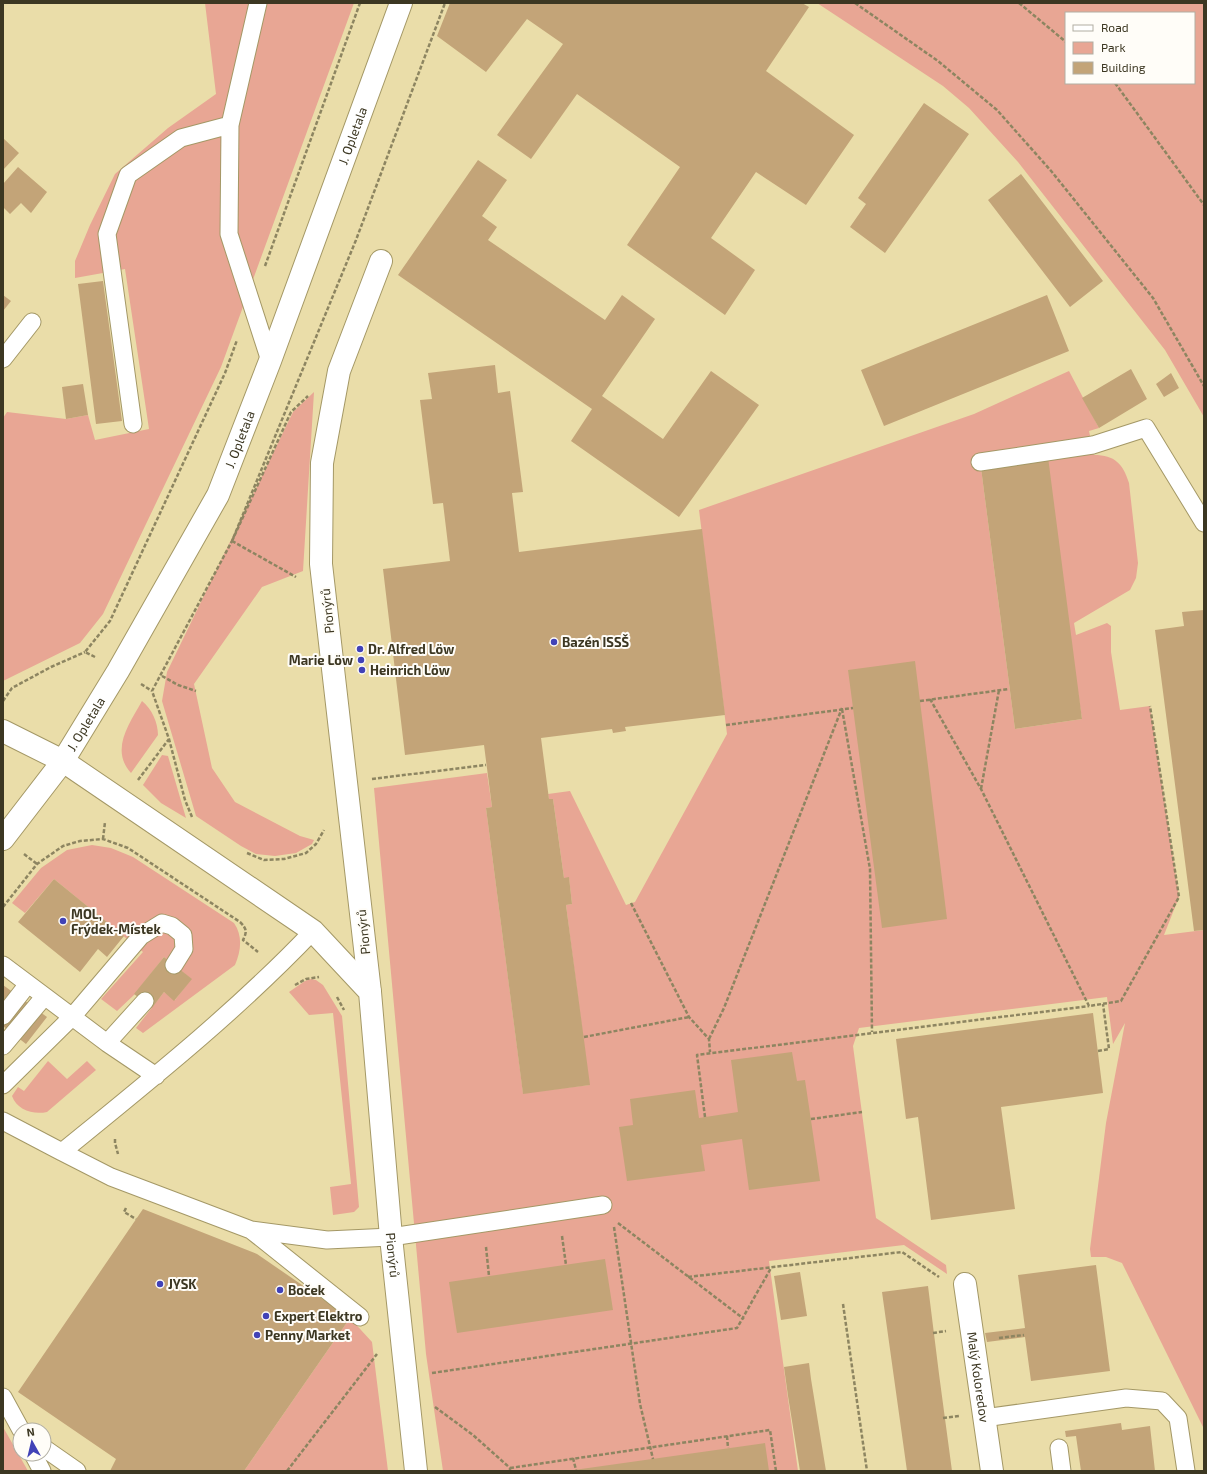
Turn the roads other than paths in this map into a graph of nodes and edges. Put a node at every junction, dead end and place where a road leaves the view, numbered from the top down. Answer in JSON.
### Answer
{"nodes":[{"id":1,"x":258,"y":3,"type":"edge"},
{"id":2,"x":401,"y":3,"type":"edge"},
{"id":3,"x":230,"y":125,"type":"junction"},
{"id":4,"x":381,"y":261,"type":"dead end"},
{"id":5,"x":32,"y":322,"type":"dead end"},
{"id":6,"x":3,"y":359,"type":"edge"},
{"id":7,"x":270,"y":361,"type":"junction"},
{"id":8,"x":133,"y":424,"type":"dead end"},
{"id":9,"x":980,"y":462,"type":"dead end"},
{"id":10,"x":1204,"y":523,"type":"edge"},
{"id":11,"x":3,"y":731,"type":"edge"},
{"id":12,"x":63,"y":761,"type":"junction"},
{"id":13,"x":3,"y":839,"type":"edge"},
{"id":14,"x":313,"y":931,"type":"junction"},
{"id":15,"x":174,"y":965,"type":"dead end"},
{"id":16,"x":6,"y":973,"type":"edge"},
{"id":17,"x":23,"y":990,"type":"junction"},
{"id":18,"x":370,"y":992,"type":"junction"},
{"id":19,"x":145,"y":1001,"type":"dead end"},
{"id":20,"x":39,"y":1002,"type":"junction"},
{"id":21,"x":3,"y":1016,"type":"edge"},
{"id":22,"x":72,"y":1017,"type":"junction"},
{"id":23,"x":8,"y":1040,"type":"edge"},
{"id":24,"x":107,"y":1043,"type":"junction"},
{"id":25,"x":156,"y":1076,"type":"junction"},
{"id":26,"x":3,"y":1085,"type":"edge"},
{"id":27,"x":3,"y":1120,"type":"edge"},
{"id":28,"x":62,"y":1152,"type":"junction"},
{"id":29,"x":603,"y":1205,"type":"dead end"},
{"id":30,"x":251,"y":1230,"type":"junction"},
{"id":31,"x":391,"y":1237,"type":"junction"},
{"id":32,"x":955,"y":1282,"type":"road end"},
{"id":33,"x":360,"y":1317,"type":"dead end"},
{"id":34,"x":3,"y":1396,"type":"edge"},
{"id":35,"x":976,"y":1416,"type":"junction"},
{"id":36,"x":17,"y":1422,"type":"edge"},
{"id":37,"x":1059,"y":1448,"type":"dead end"},
{"id":38,"x":52,"y":1454,"type":"edge"},
{"id":39,"x":37,"y":1462,"type":"edge"},
{"id":40,"x":42,"y":1471,"type":"edge"},
{"id":41,"x":77,"y":1471,"type":"edge"},
{"id":42,"x":416,"y":1471,"type":"edge"},
{"id":43,"x":992,"y":1471,"type":"edge"},
{"id":44,"x":1062,"y":1471,"type":"edge"},
{"id":45,"x":1186,"y":1471,"type":"edge"}],
"edges":[{"from":1,"to":3,"type":"lane"},
{"from":2,"to":7,"type":"street","name":"J. Opletala"},
{"from":3,"to":7,"type":"lane"},
{"from":3,"to":8,"type":"lane"},
{"from":4,"to":18,"type":"street","name":"Pionýrů"},
{"from":5,"to":6,"type":"lane"},
{"from":7,"to":12,"type":"street","name":"J. Opletala"},
{"from":9,"to":10,"type":"lane"},
{"from":11,"to":12,"type":"street","name":"Pionýrů"},
{"from":12,"to":13,"type":"street","name":"J. Opletala"},
{"from":12,"to":14,"type":"street","name":"Pionýrů"},
{"from":14,"to":18,"type":"street","name":"Pionýrů"},
{"from":14,"to":25,"type":"lane"},
{"from":15,"to":22,"type":"lane"},
{"from":16,"to":17,"type":"lane"},
{"from":17,"to":20,"type":"lane"},
{"from":17,"to":21,"type":"lane"},
{"from":18,"to":31,"type":"street","name":"Pionýrů"},
{"from":19,"to":24,"type":"lane"},
{"from":20,"to":22,"type":"lane"},
{"from":20,"to":23,"type":"lane"},
{"from":22,"to":24,"type":"lane"},
{"from":22,"to":26,"type":"lane"},
{"from":24,"to":25,"type":"lane"},
{"from":25,"to":28,"type":"lane"},
{"from":27,"to":28,"type":"lane"},
{"from":28,"to":30,"type":"lane"},
{"from":29,"to":31,"type":"lane"},
{"from":30,"to":31,"type":"lane"},
{"from":30,"to":33,"type":"lane"},
{"from":31,"to":42,"type":"street","name":"Pionýrů"},
{"from":32,"to":35,"type":"street","name":"Malý Koloredov"},
{"from":34,"to":36,"type":"lane"},
{"from":35,"to":43,"type":"street","name":"Malý Koloredov"},
{"from":35,"to":45,"type":"lane"},
{"from":37,"to":44,"type":"lane"},
{"from":38,"to":41,"type":"lane"},
{"from":39,"to":40,"type":"lane"}]}
